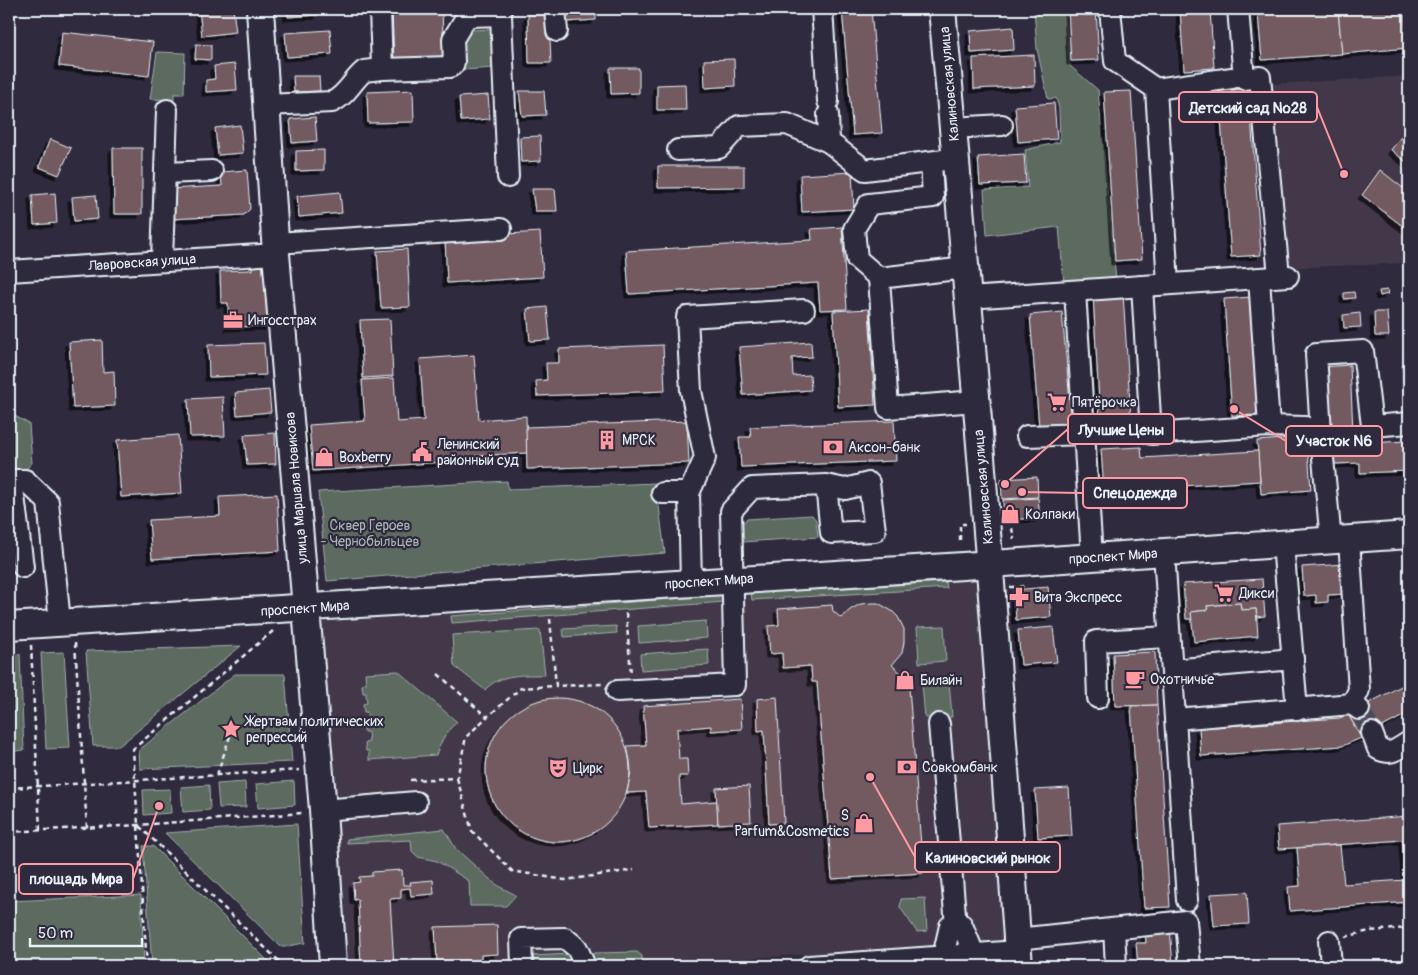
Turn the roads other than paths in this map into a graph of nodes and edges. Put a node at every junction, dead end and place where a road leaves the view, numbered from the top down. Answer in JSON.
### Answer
{"nodes":[{"id":1,"x":260,"y":9,"type":"edge"},
{"id":2,"x":380,"y":9,"type":"edge"},
{"id":3,"x":555,"y":9,"type":"edge"},
{"id":4,"x":822,"y":9,"type":"edge"},
{"id":5,"x":942,"y":9,"type":"edge"},
{"id":6,"x":1110,"y":9,"type":"edge"},
{"id":7,"x":1226,"y":9,"type":"edge"},
{"id":8,"x":1238,"y":9,"type":"edge"},
{"id":9,"x":501,"y":12,"type":"edge"},
{"id":10,"x":557,"y":31,"type":"dead end"},
{"id":11,"x":382,"y":69,"type":"junction"},
{"id":12,"x":1238,"y":79,"type":"junction"},
{"id":13,"x":1156,"y":89,"type":"junction"},
{"id":14,"x":266,"y":105,"type":"junction"},
{"id":15,"x":167,"y":110,"type":"dead end"},
{"id":16,"x":1002,"y":125,"type":"dead end"},
{"id":17,"x":953,"y":128,"type":"junction"},
{"id":18,"x":829,"y":142,"type":"junction"},
{"id":19,"x":678,"y":150,"type":"dead end"},
{"id":20,"x":944,"y":160,"type":"junction"},
{"id":21,"x":212,"y":171,"type":"dead end"},
{"id":22,"x":165,"y":173,"type":"junction"},
{"id":23,"x":508,"y":177,"type":"dead end"},
{"id":24,"x":501,"y":229,"type":"dead end"},
{"id":25,"x":275,"y":248,"type":"junction"},
{"id":26,"x":162,"y":261,"type":"junction"},
{"id":27,"x":966,"y":268,"type":"junction"},
{"id":28,"x":9,"y":271,"type":"edge"},
{"id":29,"x":879,"y":278,"type":"junction"},
{"id":30,"x":1259,"y":278,"type":"junction"},
{"id":31,"x":1168,"y":284,"type":"junction"},
{"id":32,"x":1142,"y":286,"type":"junction"},
{"id":33,"x":1075,"y":291,"type":"junction"},
{"id":34,"x":968,"y":298,"type":"junction"},
{"id":35,"x":804,"y":310,"type":"dead end"},
{"id":36,"x":976,"y":401,"type":"junction"},
{"id":37,"x":1409,"y":423,"type":"edge"},
{"id":38,"x":1269,"y":426,"type":"junction"},
{"id":39,"x":1085,"y":434,"type":"junction"},
{"id":40,"x":1027,"y":436,"type":"dead end"},
{"id":41,"x":1322,"y":448,"type":"junction"},
{"id":42,"x":10,"y":480,"type":"edge"},
{"id":43,"x":826,"y":485,"type":"dead end"},
{"id":44,"x":662,"y":492,"type":"dead end"},
{"id":45,"x":689,"y":493,"type":"junction"},
{"id":46,"x":1409,"y":535,"type":"edge"},
{"id":47,"x":1340,"y":540,"type":"junction"},
{"id":48,"x":1283,"y":544,"type":"junction"},
{"id":49,"x":1164,"y":552,"type":"junction"},
{"id":50,"x":1092,"y":557,"type":"junction"},
{"id":51,"x":990,"y":564,"type":"junction"},
{"id":52,"x":54,"y":565,"type":"junction"},
{"id":53,"x":16,"y":567,"type":"edge"},
{"id":54,"x":733,"y":580,"type":"junction"},
{"id":55,"x":691,"y":582,"type":"junction"},
{"id":56,"x":306,"y":608,"type":"junction"},
{"id":57,"x":9,"y":626,"type":"edge"},
{"id":58,"x":67,"y":630,"type":"junction"},
{"id":59,"x":1169,"y":636,"type":"junction"},
{"id":60,"x":1293,"y":659,"type":"junction"},
{"id":61,"x":1172,"y":670,"type":"junction"},
{"id":62,"x":610,"y":688,"type":"road end"},
{"id":63,"x":1098,"y":698,"type":"dead end"},
{"id":64,"x":1297,"y":710,"type":"junction"},
{"id":65,"x":1175,"y":720,"type":"junction"},
{"id":66,"x":939,"y":724,"type":"dead end"},
{"id":67,"x":1372,"y":732,"type":"tunnel mouth"},
{"id":68,"x":1409,"y":742,"type":"edge"},
{"id":69,"x":416,"y":802,"type":"dead end"},
{"id":70,"x":313,"y":812,"type":"junction"},
{"id":71,"x":1186,"y":900,"type":"dead end"},
{"id":72,"x":956,"y":926,"type":"junction"},
{"id":73,"x":1114,"y":928,"type":"junction"},
{"id":74,"x":1329,"y":940,"type":"road end"},
{"id":75,"x":1018,"y":952,"type":"edge"},
{"id":76,"x":974,"y":954,"type":"junction"},
{"id":77,"x":943,"y":957,"type":"junction"},
{"id":78,"x":333,"y":966,"type":"edge"},
{"id":79,"x":522,"y":966,"type":"edge"},
{"id":80,"x":585,"y":966,"type":"edge"},
{"id":81,"x":809,"y":966,"type":"edge"},
{"id":82,"x":1116,"y":966,"type":"edge"},
{"id":83,"x":1190,"y":966,"type":"edge"},
{"id":84,"x":1331,"y":966,"type":"edge"}],
"edges":[{"from":1,"to":14,"type":"main road","name":"улица Маршала Новикова"},
{"from":2,"to":11,"type":"street"},
{"from":3,"to":10,"type":"street"},
{"from":4,"to":18,"type":"street"},
{"from":5,"to":17,"type":"main road","name":"Калиновская улица"},
{"from":6,"to":13,"type":"street"},
{"from":7,"to":12,"type":"street"},
{"from":8,"to":12,"type":"street"},
{"from":9,"to":11,"type":"street"},
{"from":9,"to":23,"type":"street"},
{"from":11,"to":14,"type":"street"},
{"from":12,"to":13,"type":"street"},
{"from":12,"to":30,"type":"street"},
{"from":13,"to":31,"type":"street"},
{"from":14,"to":25,"type":"main road","name":"улица Маршала Новикова"},
{"from":15,"to":22,"type":"street"},
{"from":16,"to":17,"type":"street"},
{"from":17,"to":20,"type":"main road","name":"Калиновская улица"},
{"from":18,"to":19,"type":"street"},
{"from":18,"to":20,"type":"street"},
{"from":20,"to":27,"type":"main road","name":"Калиновская улица"},
{"from":20,"to":29,"type":"street"},
{"from":21,"to":22,"type":"street"},
{"from":22,"to":26,"type":"street"},
{"from":24,"to":25,"type":"street","name":"Лавровская улица"},
{"from":25,"to":26,"type":"street","name":"Лавровская улица"},
{"from":25,"to":56,"type":"main road","name":"улица Маршала Новикова"},
{"from":26,"to":28,"type":"street","name":"Лавровская улица"},
{"from":27,"to":29,"type":"street"},
{"from":27,"to":34,"type":"main road","name":"Калиновская улица"},
{"from":29,"to":36,"type":"street"},
{"from":30,"to":31,"type":"street"},
{"from":30,"to":38,"type":"street"},
{"from":31,"to":32,"type":"street"},
{"from":32,"to":33,"type":"street"},
{"from":32,"to":38,"type":"street"},
{"from":33,"to":34,"type":"street"},
{"from":33,"to":39,"type":"street"},
{"from":34,"to":36,"type":"main road","name":"Калиновская улица"},
{"from":35,"to":45,"type":"street"},
{"from":36,"to":51,"type":"main road","name":"Калиновская улица"},
{"from":37,"to":41,"type":"street"},
{"from":38,"to":41,"type":"street"},
{"from":39,"to":40,"type":"street"},
{"from":39,"to":50,"type":"street"},
{"from":41,"to":47,"type":"street"},
{"from":42,"to":52,"type":"street"},
{"from":42,"to":53,"type":"street"},
{"from":43,"to":54,"type":"street"},
{"from":44,"to":45,"type":"street"},
{"from":45,"to":55,"type":"street"},
{"from":46,"to":47,"type":"main road","name":"проспект Мира"},
{"from":47,"to":48,"type":"main road","name":"проспект Мира"},
{"from":47,"to":64,"type":"street"},
{"from":48,"to":49,"type":"main road","name":"проспект Мира"},
{"from":48,"to":60,"type":"street"},
{"from":49,"to":50,"type":"main road","name":"проспект Мира"},
{"from":49,"to":59,"type":"street"},
{"from":50,"to":51,"type":"main road","name":"проспект Мира"},
{"from":51,"to":54,"type":"main road","name":"проспект Мира"},
{"from":51,"to":75,"type":"main road","name":"Калиновская улица"},
{"from":52,"to":53,"type":"street"},
{"from":52,"to":58,"type":"street"},
{"from":54,"to":55,"type":"main road","name":"проспект Мира"},
{"from":54,"to":62,"type":"street"},
{"from":55,"to":56,"type":"main road","name":"проспект Мира"},
{"from":56,"to":58,"type":"main road","name":"проспект Мира"},
{"from":56,"to":70,"type":"main road","name":"улица Маршала Новикова"},
{"from":57,"to":58,"type":"main road","name":"проспект Мира"},
{"from":59,"to":61,"type":"street"},
{"from":59,"to":63,"type":"street"},
{"from":60,"to":61,"type":"street"},
{"from":60,"to":64,"type":"street"},
{"from":61,"to":65,"type":"street"},
{"from":64,"to":65,"type":"street"},
{"from":65,"to":71,"type":"street"},
{"from":66,"to":72,"type":"street"},
{"from":67,"to":68,"type":"street"},
{"from":69,"to":70,"type":"street"},
{"from":70,"to":78,"type":"main road","name":"улица Маршала Новикова"},
{"from":72,"to":76,"type":"street"},
{"from":72,"to":77,"type":"street"},
{"from":73,"to":75,"type":"street"},
{"from":73,"to":82,"type":"street"},
{"from":73,"to":83,"type":"street"},
{"from":74,"to":84,"type":"street"},
{"from":75,"to":76,"type":"street"},
{"from":76,"to":77,"type":"street"},
{"from":77,"to":81,"type":"street"},
{"from":79,"to":80,"type":"street"}]}
